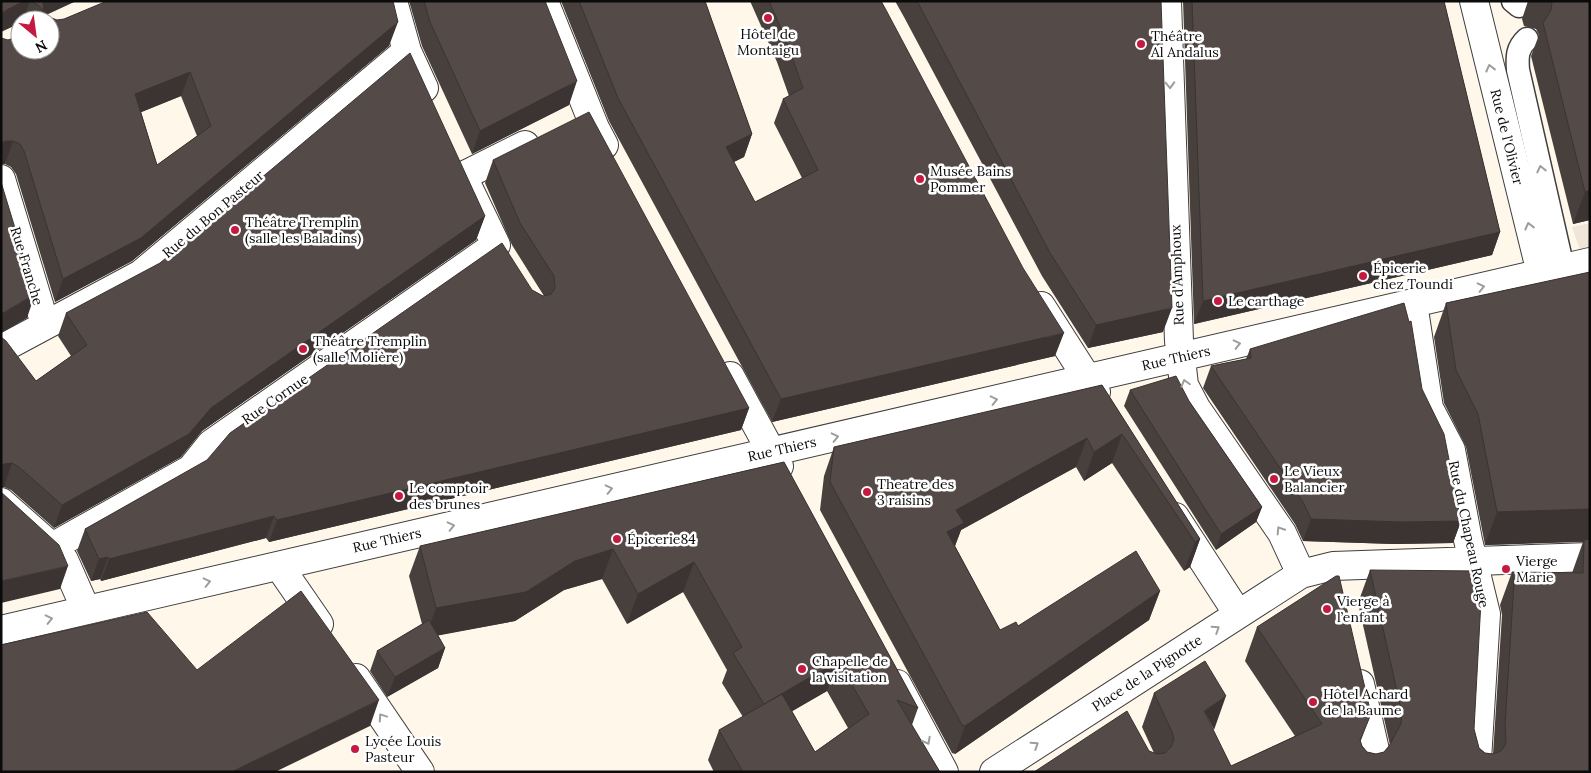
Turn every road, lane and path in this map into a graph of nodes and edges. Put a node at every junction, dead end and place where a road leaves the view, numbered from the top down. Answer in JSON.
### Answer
{"nodes":[{"id":1,"x":392,"y":1,"type":"edge"},
{"id":2,"x":544,"y":1,"type":"edge"},
{"id":3,"x":1166,"y":1,"type":"edge"},
{"id":4,"x":1474,"y":1,"type":"edge"},
{"id":5,"x":1527,"y":39,"type":"dead end"},
{"id":6,"x":407,"y":51,"type":"junction"},
{"id":7,"x":589,"y":112,"type":"junction"},
{"id":8,"x":435,"y":114,"type":"edge"},
{"id":9,"x":451,"y":149,"type":"edge"},
{"id":10,"x":618,"y":170,"type":"edge"},
{"id":11,"x":463,"y":176,"type":"junction"},
{"id":12,"x":1,"y":179,"type":"edge"},
{"id":13,"x":1590,"y":262,"type":"edge"},
{"id":14,"x":1552,"y":271,"type":"junction"},
{"id":15,"x":1028,"y":284,"type":"edge"},
{"id":16,"x":1413,"y":303,"type":"junction"},
{"id":17,"x":45,"y":324,"type":"junction"},
{"id":18,"x":1,"y":349,"type":"edge"},
{"id":19,"x":1180,"y":357,"type":"junction"},
{"id":20,"x":720,"y":358,"type":"edge"},
{"id":21,"x":1088,"y":378,"type":"junction"},
{"id":22,"x":1110,"y":415,"type":"edge"},
{"id":23,"x":771,"y":452,"type":"junction"},
{"id":24,"x":791,"y":489,"type":"edge"},
{"id":25,"x":1163,"y":498,"type":"edge"},
{"id":26,"x":1,"y":502,"type":"edge"},
{"id":27,"x":52,"y":547,"type":"junction"},
{"id":28,"x":1590,"y":557,"type":"edge"},
{"id":29,"x":1475,"y":560,"type":"junction"},
{"id":30,"x":279,"y":566,"type":"junction"},
{"id":31,"x":1333,"y":566,"type":"junction"},
{"id":32,"x":1301,"y":574,"type":"junction"},
{"id":33,"x":1340,"y":595,"type":"edge"},
{"id":34,"x":86,"y":610,"type":"junction"},
{"id":35,"x":1238,"y":614,"type":"junction"},
{"id":36,"x":1,"y":630,"type":"edge"},
{"id":37,"x":1355,"y":663,"type":"edge"},
{"id":38,"x":886,"y":664,"type":"edge"},
{"id":39,"x":1110,"y":697,"type":"junction"},
{"id":40,"x":1122,"y":722,"type":"edge"},
{"id":41,"x":420,"y":772,"type":"edge"},
{"id":42,"x":944,"y":772,"type":"edge"},
{"id":43,"x":994,"y":772,"type":"edge"},
{"id":44,"x":1362,"y":772,"type":"edge"},
{"id":45,"x":1479,"y":772,"type":"edge"}],
"edges":[{"from":1,"to":6,"type":"street"},
{"from":2,"to":7,"type":"street"},
{"from":3,"to":19,"type":"street","name":"Rue d'Amphoux","one_way":true},
{"from":14,"to":4,"type":"street","name":"Rue de l'Olivier","one_way":true},
{"from":14,"to":5,"type":"lane","one_way":true},
{"from":6,"to":8,"type":"street"},
{"from":6,"to":17,"type":"street","name":"Rue du Bon Pasteur"},
{"from":7,"to":10,"type":"street"},
{"from":7,"to":11,"type":"street"},
{"from":9,"to":11,"type":"street"},
{"from":11,"to":27,"type":"street","name":"Rue Cornue"},
{"from":12,"to":17,"type":"street","name":"Rue Franche"},
{"from":13,"to":14,"type":"street","name":"Rue Thiers"},
{"from":16,"to":14,"type":"street","name":"Rue Thiers","one_way":true},
{"from":15,"to":21,"type":"street"},
{"from":19,"to":16,"type":"street","name":"Rue Thiers","one_way":true},
{"from":16,"to":29,"type":"street","name":"Rue du Chapeau Rouge"},
{"from":17,"to":18,"type":"street","name":"Rue du Bon Pasteur"},
{"from":19,"to":21,"type":"street","name":"Rue Thiers"},
{"from":32,"to":19,"type":"street","name":"Rue d'Amphoux","one_way":true},
{"from":20,"to":23,"type":"street"},
{"from":21,"to":22,"type":"street"},
{"from":23,"to":21,"type":"street","name":"Rue Thiers","one_way":true},
{"from":23,"to":24,"type":"street"},
{"from":30,"to":23,"type":"street","name":"Rue Thiers","one_way":true},
{"from":25,"to":35,"type":"street"},
{"from":26,"to":27,"type":"street"},
{"from":27,"to":34,"type":"street"},
{"from":28,"to":29,"type":"street","name":"Place de la Pignotte"},
{"from":29,"to":31,"type":"street","name":"Place de la Pignotte"},
{"from":29,"to":45,"type":"street","name":"Rue du Chapeau Rouge"},
{"from":34,"to":30,"type":"street","name":"Rue Thiers","one_way":true},
{"from":41,"to":30,"type":"street","one_way":true},
{"from":31,"to":32,"type":"street","name":"Place de la Pignotte"},
{"from":31,"to":33,"type":"street"},
{"from":32,"to":35,"type":"street","name":"Place de la Pignotte"},
{"from":36,"to":34,"type":"street","name":"Rue Thiers","one_way":true},
{"from":39,"to":35,"type":"street","name":"Place de la Pignotte","one_way":true},
{"from":37,"to":44,"type":"street"},
{"from":38,"to":42,"type":"street","one_way":true},
{"from":39,"to":40,"type":"street"},
{"from":43,"to":39,"type":"street","name":"Place de la Pignotte","one_way":true}]}
